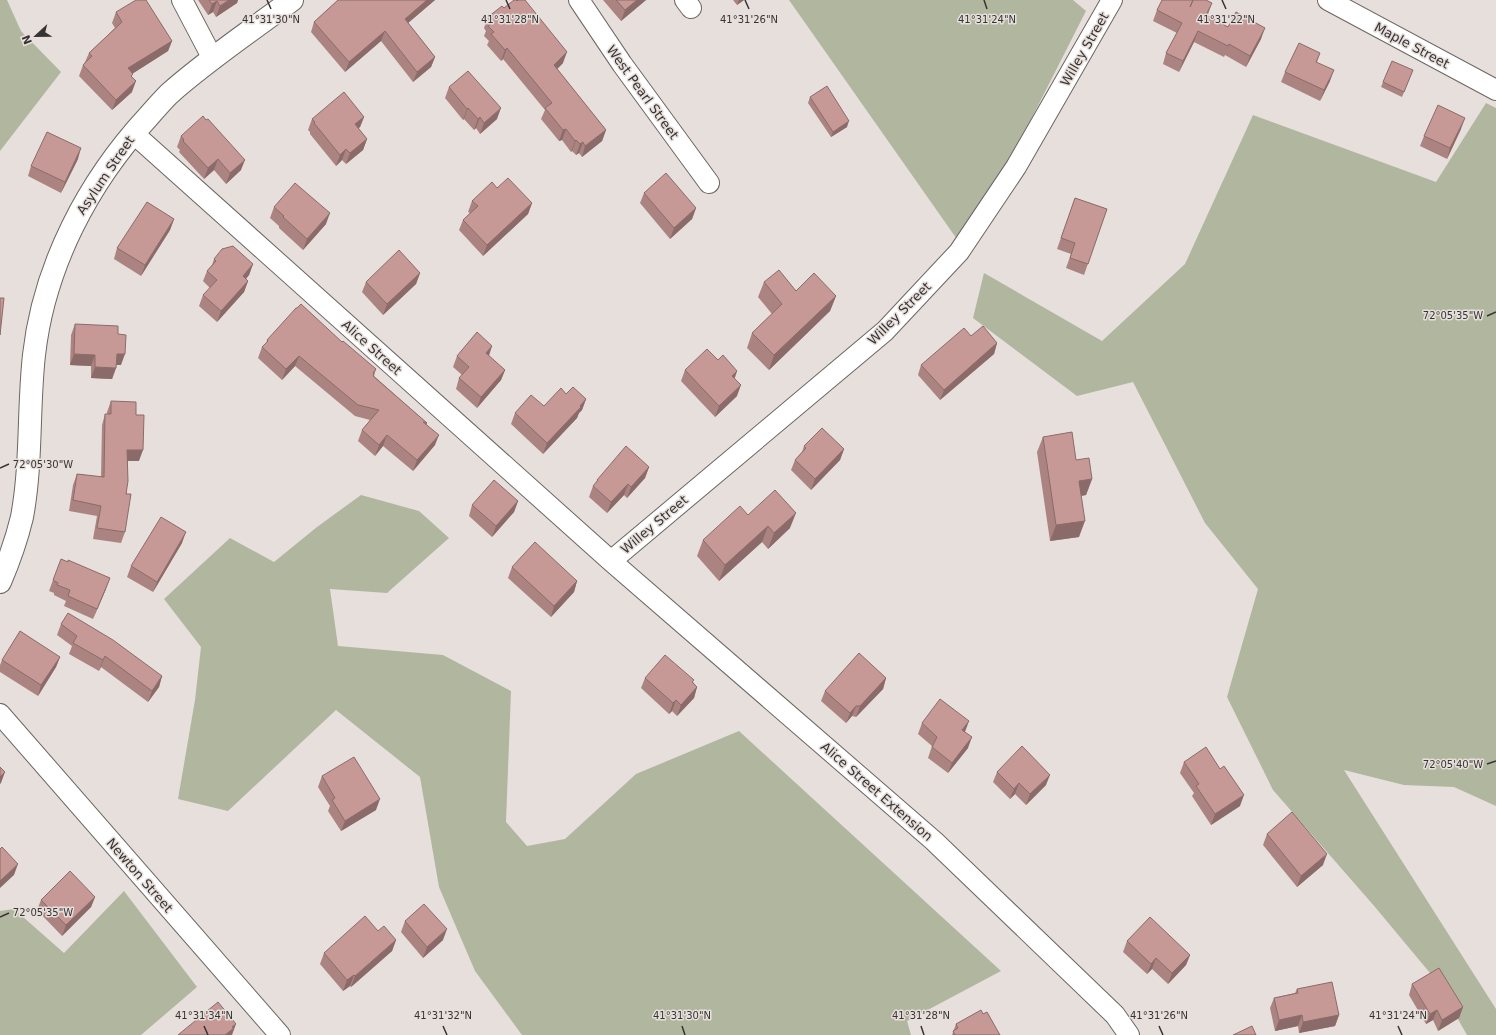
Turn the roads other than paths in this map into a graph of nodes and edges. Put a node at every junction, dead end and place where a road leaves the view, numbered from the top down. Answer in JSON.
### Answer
{"nodes":[{"id":1,"x":182,"y":0,"type":"edge"},
{"id":2,"x":292,"y":0,"type":"edge"},
{"id":3,"x":578,"y":0,"type":"edge"},
{"id":4,"x":1112,"y":0,"type":"edge"},
{"id":5,"x":1328,"y":0,"type":"edge"},
{"id":6,"x":213,"y":59,"type":"junction"},
{"id":7,"x":1496,"y":90,"type":"edge"},
{"id":8,"x":133,"y":133,"type":"junction"},
{"id":9,"x":710,"y":183,"type":"dead end"},
{"id":10,"x":611,"y":561,"type":"junction"},
{"id":11,"x":0,"y":582,"type":"edge"},
{"id":12,"x":0,"y":714,"type":"edge"},
{"id":13,"x":280,"y":1035,"type":"edge"},
{"id":14,"x":1129,"y":1035,"type":"edge"}],
"edges":[{"from":1,"to":6,"type":"street"},
{"from":2,"to":6,"type":"street","name":"Asylum Street"},
{"from":3,"to":9,"type":"street","name":"West Pearl Street"},
{"from":4,"to":10,"type":"street","name":"Willey Street"},
{"from":5,"to":7,"type":"street","name":"Maple Street"},
{"from":6,"to":8,"type":"street","name":"Asylum Street"},
{"from":8,"to":10,"type":"street","name":"Alice Street"},
{"from":8,"to":11,"type":"street","name":"Asylum Street"},
{"from":10,"to":14,"type":"street","name":"Alice Street Extension"},
{"from":12,"to":13,"type":"street","name":"Newton Street"}]}
